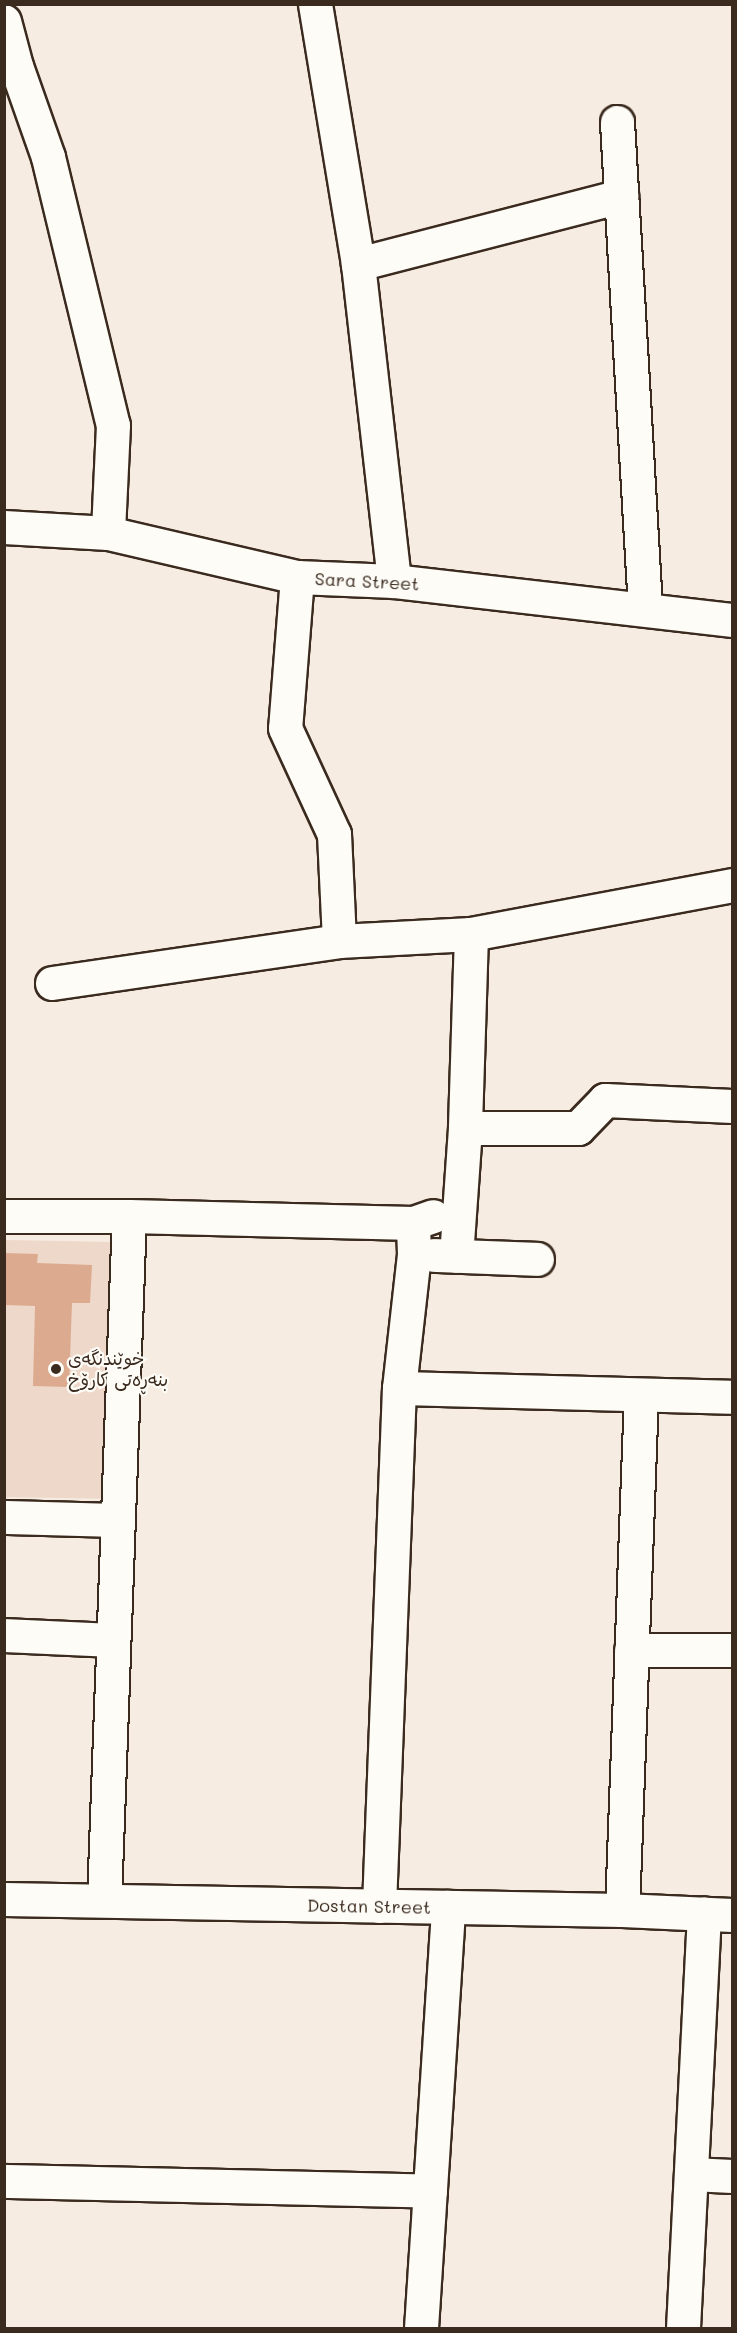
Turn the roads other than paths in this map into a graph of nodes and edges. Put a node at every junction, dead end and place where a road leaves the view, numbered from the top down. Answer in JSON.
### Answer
{"nodes":[{"id":1,"x":315,"y":4,"type":"edge"},
{"id":2,"x":4,"y":21,"type":"edge"},
{"id":3,"x":617,"y":122,"type":"dead end"},
{"id":4,"x":621,"y":196,"type":"junction"},
{"id":5,"x":358,"y":264,"type":"junction"},
{"id":6,"x":4,"y":527,"type":"edge"},
{"id":7,"x":108,"y":533,"type":"junction"},
{"id":8,"x":297,"y":577,"type":"junction"},
{"id":9,"x":394,"y":581,"type":"junction"},
{"id":10,"x":645,"y":609,"type":"junction"},
{"id":11,"x":732,"y":620,"type":"edge"},
{"id":12,"x":732,"y":885,"type":"edge"},
{"id":13,"x":471,"y":934,"type":"junction"},
{"id":14,"x":339,"y":941,"type":"junction"},
{"id":15,"x":52,"y":983,"type":"dead end"},
{"id":16,"x":732,"y":1106,"type":"edge"},
{"id":17,"x":465,"y":1128,"type":"junction"},
{"id":18,"x":4,"y":1215,"type":"edge"},
{"id":19,"x":129,"y":1216,"type":"junction"},
{"id":20,"x":422,"y":1230,"type":"junction"},
{"id":21,"x":456,"y":1256,"type":"junction"},
{"id":22,"x":537,"y":1259,"type":"dead end"},
{"id":23,"x":399,"y":1388,"type":"junction"},
{"id":24,"x":641,"y":1395,"type":"junction"},
{"id":25,"x":732,"y":1397,"type":"edge"},
{"id":26,"x":4,"y":1517,"type":"edge"},
{"id":27,"x":118,"y":1520,"type":"junction"},
{"id":28,"x":4,"y":1635,"type":"edge"},
{"id":29,"x":113,"y":1640,"type":"junction"},
{"id":30,"x":631,"y":1650,"type":"junction"},
{"id":31,"x":732,"y":1650,"type":"edge"},
{"id":32,"x":4,"y":1899,"type":"edge"},
{"id":33,"x":104,"y":1900,"type":"junction"},
{"id":34,"x":379,"y":1906,"type":"junction"},
{"id":35,"x":448,"y":1907,"type":"junction"},
{"id":36,"x":622,"y":1910,"type":"junction"},
{"id":37,"x":718,"y":1915,"type":"edge"},
{"id":38,"x":691,"y":2174,"type":"junction"},
{"id":39,"x":732,"y":2176,"type":"edge"},
{"id":40,"x":4,"y":2181,"type":"edge"},
{"id":41,"x":430,"y":2191,"type":"junction"},
{"id":42,"x":421,"y":2328,"type":"edge"},
{"id":43,"x":683,"y":2328,"type":"edge"}],
"edges":[{"from":1,"to":5,"type":"street"},
{"from":2,"to":7,"type":"street"},
{"from":3,"to":4,"type":"street"},
{"from":4,"to":5,"type":"street"},
{"from":4,"to":10,"type":"street"},
{"from":5,"to":9,"type":"street"},
{"from":6,"to":7,"type":"street","name":"Sara Street"},
{"from":7,"to":8,"type":"street","name":"Sara Street"},
{"from":8,"to":9,"type":"street","name":"Sara Street"},
{"from":8,"to":14,"type":"street"},
{"from":9,"to":10,"type":"street","name":"Sara Street"},
{"from":10,"to":11,"type":"street","name":"Sara Street"},
{"from":12,"to":13,"type":"street"},
{"from":13,"to":14,"type":"street"},
{"from":13,"to":17,"type":"street"},
{"from":14,"to":15,"type":"street"},
{"from":16,"to":17,"type":"street"},
{"from":17,"to":21,"type":"street"},
{"from":18,"to":19,"type":"street"},
{"from":19,"to":20,"type":"street"},
{"from":19,"to":27,"type":"street"},
{"from":20,"to":21,"type":"street"},
{"from":20,"to":23,"type":"street"},
{"from":21,"to":22,"type":"street"},
{"from":23,"to":24,"type":"street"},
{"from":23,"to":34,"type":"street"},
{"from":24,"to":25,"type":"street"},
{"from":24,"to":30,"type":"street"},
{"from":26,"to":27,"type":"street"},
{"from":27,"to":29,"type":"street"},
{"from":28,"to":29,"type":"street"},
{"from":29,"to":33,"type":"street"},
{"from":30,"to":31,"type":"street"},
{"from":30,"to":36,"type":"street"},
{"from":32,"to":33,"type":"street","name":"Dostan Street"},
{"from":33,"to":34,"type":"street","name":"Dostan Street"},
{"from":34,"to":35,"type":"street","name":"Dostan Street"},
{"from":35,"to":36,"type":"street","name":"Dostan Street"},
{"from":35,"to":41,"type":"street"},
{"from":36,"to":37,"type":"street","name":"Dostan Street"},
{"from":37,"to":38,"type":"street"},
{"from":38,"to":39,"type":"street"},
{"from":38,"to":43,"type":"street"},
{"from":40,"to":41,"type":"street"},
{"from":41,"to":42,"type":"street"}]}
